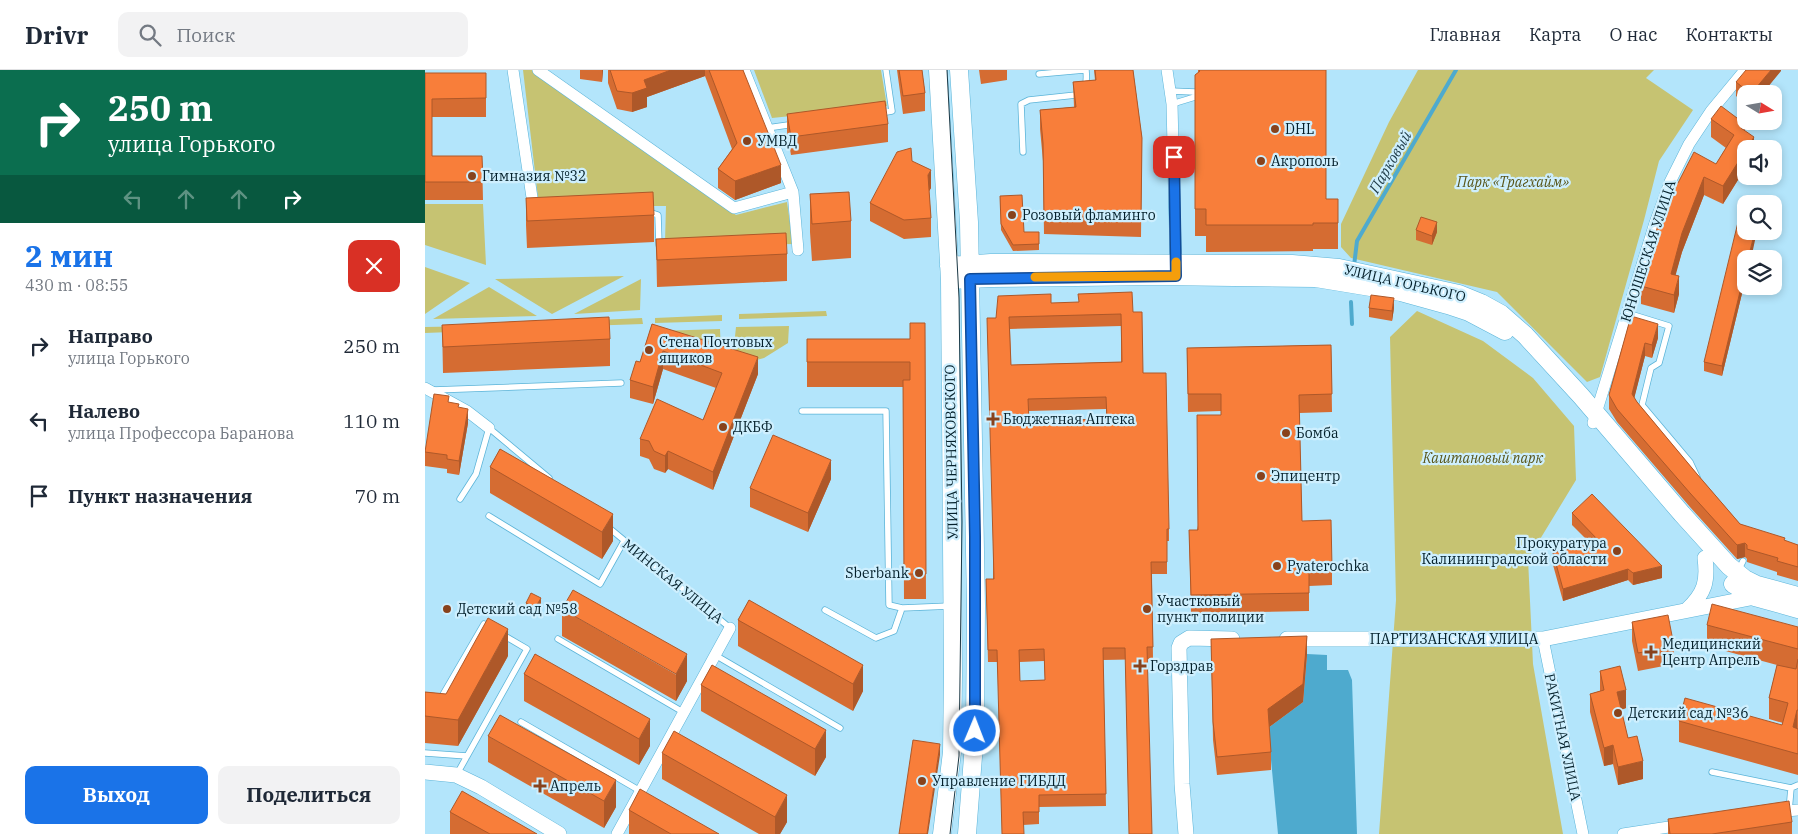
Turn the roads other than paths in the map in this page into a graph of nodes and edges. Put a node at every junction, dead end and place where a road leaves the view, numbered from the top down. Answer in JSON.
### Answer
{"nodes":[{"id":1,"x":513,"y":70,"type":"edge"},
{"id":2,"x":538,"y":70,"type":"edge"},
{"id":3,"x":744,"y":70,"type":"edge"},
{"id":4,"x":886,"y":70,"type":"edge"},
{"id":5,"x":938,"y":70,"type":"edge"},
{"id":6,"x":959,"y":70,"type":"edge"},
{"id":7,"x":1085,"y":70,"type":"edge"},
{"id":8,"x":1167,"y":70,"type":"edge"},
{"id":9,"x":1745,"y":70,"type":"edge"},
{"id":10,"x":1039,"y":74,"type":"dead end"},
{"id":11,"x":1170,"y":91,"type":"junction"},
{"id":12,"x":1172,"y":104,"type":"junction"},
{"id":13,"x":873,"y":114,"type":"edge"},
{"id":14,"x":806,"y":122,"type":"edge"},
{"id":15,"x":767,"y":128,"type":"junction"},
{"id":16,"x":1023,"y":152,"type":"dead end"},
{"id":17,"x":793,"y":192,"type":"junction"},
{"id":18,"x":640,"y":212,"type":"edge"},
{"id":19,"x":539,"y":213,"type":"edge"},
{"id":20,"x":793,"y":250,"type":"dead end"},
{"id":21,"x":667,"y":252,"type":"edge"},
{"id":22,"x":1176,"y":270,"type":"junction"},
{"id":23,"x":970,"y":272,"type":"junction"},
{"id":24,"x":949,"y":273,"type":"junction"},
{"id":25,"x":1627,"y":313,"type":"junction"},
{"id":26,"x":621,"y":382,"type":"dead end"},
{"id":27,"x":428,"y":389,"type":"edge"},
{"id":28,"x":1603,"y":392,"type":"junction"},
{"id":29,"x":1581,"y":396,"type":"junction"},
{"id":30,"x":802,"y":411,"type":"dead end"},
{"id":31,"x":1594,"y":418,"type":"junction"},
{"id":32,"x":489,"y":428,"type":"junction"},
{"id":33,"x":1702,"y":482,"type":"edge"},
{"id":34,"x":557,"y":484,"type":"edge"},
{"id":35,"x":460,"y":499,"type":"dead end"},
{"id":36,"x":489,"y":516,"type":"dead end"},
{"id":37,"x":602,"y":522,"type":"edge"},
{"id":38,"x":625,"y":541,"type":"junction"},
{"id":39,"x":1705,"y":558,"type":"junction"},
{"id":40,"x":1798,"y":596,"type":"edge"},
{"id":41,"x":1755,"y":597,"type":"junction"},
{"id":42,"x":952,"y":606,"type":"junction"},
{"id":43,"x":901,"y":608,"type":"junction"},
{"id":44,"x":1798,"y":609,"type":"edge"},
{"id":45,"x":825,"y":610,"type":"dead end"},
{"id":46,"x":1687,"y":610,"type":"junction"},
{"id":47,"x":730,"y":628,"type":"joint"},
{"id":48,"x":558,"y":639,"type":"dead end"},
{"id":49,"x":1246,"y":639,"type":"edge"},
{"id":50,"x":1274,"y":639,"type":"edge"},
{"id":51,"x":1543,"y":640,"type":"junction"},
{"id":52,"x":715,"y":654,"type":"junction"},
{"id":53,"x":432,"y":702,"type":"edge"},
{"id":54,"x":683,"y":712,"type":"junction"},
{"id":55,"x":521,"y":722,"type":"dead end"},
{"id":56,"x":840,"y":728,"type":"dead end"},
{"id":57,"x":425,"y":753,"type":"edge"},
{"id":58,"x":467,"y":756,"type":"junction"},
{"id":59,"x":425,"y":772,"type":"edge"},
{"id":60,"x":1712,"y":772,"type":"dead end"},
{"id":61,"x":456,"y":775,"type":"junction"},
{"id":62,"x":1798,"y":785,"type":"edge"},
{"id":63,"x":1791,"y":788,"type":"junction"},
{"id":64,"x":644,"y":793,"type":"junction"},
{"id":65,"x":1794,"y":810,"type":"edge"},
{"id":66,"x":1761,"y":814,"type":"edge"},
{"id":67,"x":1698,"y":822,"type":"edge"},
{"id":68,"x":559,"y":834,"type":"edge"},
{"id":69,"x":617,"y":834,"type":"edge"},
{"id":70,"x":941,"y":834,"type":"edge"},
{"id":71,"x":967,"y":834,"type":"edge"},
{"id":72,"x":1186,"y":834,"type":"edge"},
{"id":73,"x":1583,"y":834,"type":"edge"},
{"id":74,"x":1623,"y":834,"type":"edge"}],
"edges":[{"from":1,"to":19,"type":"street"},
{"from":2,"to":17,"type":"street"},
{"from":3,"to":15,"type":"street"},
{"from":4,"to":13,"type":"lane"},
{"from":5,"to":24,"type":"main road","name":"УЛИЦА ЧЕРНЯХОВСКОГО"},
{"from":6,"to":23,"type":"main road","name":"УЛИЦА ЧЕРНЯХОВСКОГО"},
{"from":7,"to":10,"type":"lane"},
{"from":7,"to":16,"type":"lane"},
{"from":8,"to":11,"type":"street"},
{"from":9,"to":25,"type":"street","name":"ЮНОШЕСКАЯ УЛИЦА"},
{"from":11,"to":12,"type":"street"},
{"from":11,"to":12,"type":"lane"},
{"from":12,"to":22,"type":"street"},
{"from":14,"to":15,"type":"lane"},
{"from":15,"to":17,"type":"street"},
{"from":17,"to":20,"type":"street"},
{"from":18,"to":21,"type":"lane"},
{"from":22,"to":23,"type":"main road","name":"УЛИЦА ГОРЬКОГО"},
{"from":22,"to":29,"type":"main road","name":"УЛИЦА ГОРЬКОГО"},
{"from":22,"to":31,"type":"main road","name":"УЛИЦА ГОРЬКОГО"},
{"from":23,"to":24,"type":"main road","name":"УЛИЦА ГОРЬКОГО"},
{"from":23,"to":71,"type":"main road","name":"УЛИЦА ЧЕРНЯХОВСКОГО"},
{"from":24,"to":42,"type":"main road","name":"УЛИЦА ЧЕРНЯХОВСКОГО"},
{"from":25,"to":28,"type":"street","name":"ЮНОШЕСКАЯ УЛИЦА"},
{"from":25,"to":33,"type":"lane"},
{"from":26,"to":27,"type":"lane"},
{"from":27,"to":32,"type":"street"},
{"from":28,"to":29,"type":"street"},
{"from":28,"to":31,"type":"street","name":"ЮНОШЕСКАЯ УЛИЦА"},
{"from":29,"to":31,"type":"main road","name":"УЛИЦА ГОРЬКОГО"},
{"from":30,"to":43,"type":"lane"},
{"from":31,"to":39,"type":"main road","name":"УЛИЦА ГОРЬКОГО"},
{"from":31,"to":40,"type":"main road","name":"УЛИЦА ГОРЬКОГО"},
{"from":32,"to":34,"type":"lane"},
{"from":32,"to":35,"type":"lane"},
{"from":36,"to":38,"type":"lane"},
{"from":37,"to":38,"type":"lane","name":"МИНСКАЯ УЛИЦА"},
{"from":38,"to":47,"type":"lane","name":"МИНСКАЯ УЛИЦА"},
{"from":39,"to":41,"type":"main road","name":"УЛИЦА ГОРЬКОГО"},
{"from":39,"to":46,"type":"street"},
{"from":41,"to":44,"type":"main road","name":"УЛИЦА ГОРЬКОГО"},
{"from":41,"to":46,"type":"street","name":"ПАРТИЗАНСКАЯ УЛИЦА"},
{"from":42,"to":43,"type":"lane"},
{"from":42,"to":70,"type":"main road","name":"УЛИЦА ЧЕРНЯХОВСКОГО"},
{"from":43,"to":45,"type":"lane"},
{"from":46,"to":51,"type":"street","name":"ПАРТИЗАНСКАЯ УЛИЦА"},
{"from":47,"to":52,"type":"street","name":"МИНСКАЯ УЛИЦА"},
{"from":48,"to":54,"type":"lane"},
{"from":49,"to":72,"type":"street"},
{"from":50,"to":51,"type":"street","name":"ПАРТИЗАНСКАЯ УЛИЦА"},
{"from":51,"to":73,"type":"street","name":"РАКИТНАЯ УЛИЦА"},
{"from":52,"to":54,"type":"street","name":"МИНСКАЯ УЛИЦА"},
{"from":52,"to":56,"type":"lane"},
{"from":53,"to":58,"type":"lane"},
{"from":54,"to":64,"type":"street","name":"МИНСКАЯ УЛИЦА"},
{"from":55,"to":64,"type":"lane"},
{"from":57,"to":58,"type":"lane"},
{"from":58,"to":61,"type":"lane"},
{"from":59,"to":61,"type":"street"},
{"from":60,"to":63,"type":"lane"},
{"from":61,"to":68,"type":"street"},
{"from":62,"to":63,"type":"lane"},
{"from":63,"to":65,"type":"lane"},
{"from":64,"to":69,"type":"street","name":"МИНСКАЯ УЛИЦА"},
{"from":65,"to":66,"type":"street"},
{"from":67,"to":74,"type":"street"}]}
